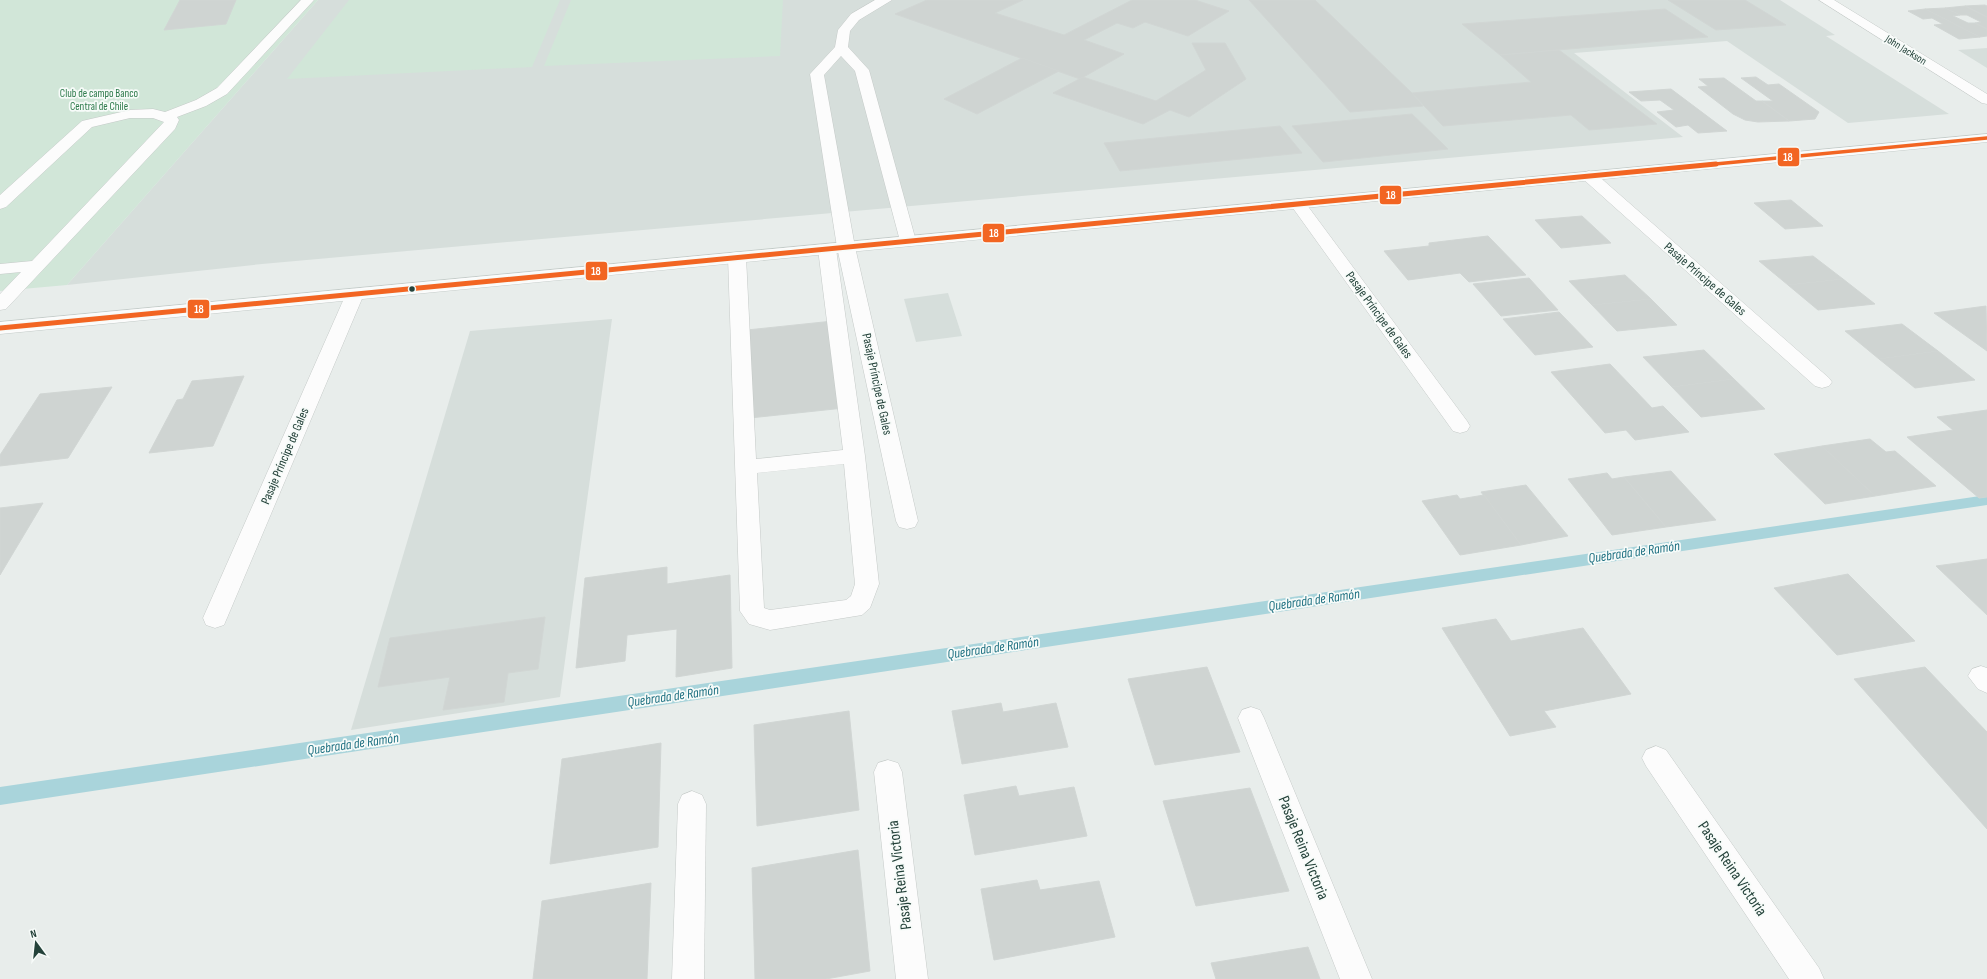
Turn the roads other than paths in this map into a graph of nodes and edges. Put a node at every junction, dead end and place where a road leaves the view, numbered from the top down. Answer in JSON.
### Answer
{"nodes":[{"id":1,"x":308,"y":0,"type":"edge"},
{"id":2,"x":886,"y":0,"type":"edge"},
{"id":3,"x":1825,"y":0,"type":"edge"},
{"id":4,"x":841,"y":48,"type":"junction"},
{"id":5,"x":1987,"y":100,"type":"edge"},
{"id":6,"x":167,"y":116,"type":"junction"},
{"id":7,"x":1987,"y":138,"type":"edge"},
{"id":8,"x":1589,"y":176,"type":"junction"},
{"id":9,"x":0,"y":204,"type":"edge"},
{"id":10,"x":1298,"y":204,"type":"junction"},
{"id":11,"x":908,"y":241,"type":"junction"},
{"id":12,"x":836,"y":248,"type":"junction"},
{"id":13,"x":737,"y":257,"type":"junction"},
{"id":14,"x":35,"y":266,"type":"junction"},
{"id":15,"x":0,"y":269,"type":"edge"},
{"id":16,"x":355,"y":294,"type":"junction"},
{"id":17,"x":0,"y":305,"type":"edge"},
{"id":18,"x":0,"y":328,"type":"edge"},
{"id":19,"x":1822,"y":382,"type":"dead end"},
{"id":20,"x":1460,"y":426,"type":"dead end"},
{"id":21,"x":854,"y":456,"type":"junction"},
{"id":22,"x":746,"y":467,"type":"junction"},
{"id":23,"x":907,"y":521,"type":"dead end"},
{"id":24,"x":215,"y":618,"type":"dead end"},
{"id":25,"x":1250,"y":718,"type":"dead end"},
{"id":26,"x":1656,"y":758,"type":"dead end"},
{"id":27,"x":888,"y":772,"type":"dead end"},
{"id":28,"x":692,"y":804,"type":"dead end"},
{"id":29,"x":688,"y":979,"type":"edge"},
{"id":30,"x":912,"y":979,"type":"edge"},
{"id":31,"x":1356,"y":979,"type":"edge"},
{"id":32,"x":1808,"y":979,"type":"edge"}],
"edges":[{"from":1,"to":6,"type":"street"},
{"from":2,"to":4,"type":"street"},
{"from":3,"to":5,"type":"street","name":"John Jackson"},
{"from":4,"to":11,"type":"street"},
{"from":4,"to":12,"type":"street"},
{"from":6,"to":9,"type":"street"},
{"from":6,"to":14,"type":"street"},
{"from":7,"to":8,"type":"street"},
{"from":8,"to":10,"type":"street"},
{"from":8,"to":19,"type":"street","name":"Pasaje Príncipe de Gales"},
{"from":10,"to":11,"type":"street"},
{"from":10,"to":20,"type":"street","name":"Pasaje Príncipe de Gales"},
{"from":11,"to":12,"type":"street"},
{"from":12,"to":13,"type":"street"},
{"from":12,"to":21,"type":"street"},
{"from":12,"to":23,"type":"street","name":"Pasaje Príncipe de Gales"},
{"from":13,"to":16,"type":"street"},
{"from":13,"to":22,"type":"street"},
{"from":14,"to":15,"type":"street"},
{"from":14,"to":17,"type":"street"},
{"from":16,"to":18,"type":"street"},
{"from":16,"to":24,"type":"street","name":"Pasaje Príncipe de Gales"},
{"from":21,"to":22,"type":"street"},
{"from":21,"to":22,"type":"street"},
{"from":25,"to":31,"type":"street","name":"Pasaje Reina Victoria"},
{"from":26,"to":32,"type":"street","name":"Pasaje Reina Victoria"},
{"from":27,"to":30,"type":"street","name":"Pasaje Reina Victoria"},
{"from":28,"to":29,"type":"street"}]}
